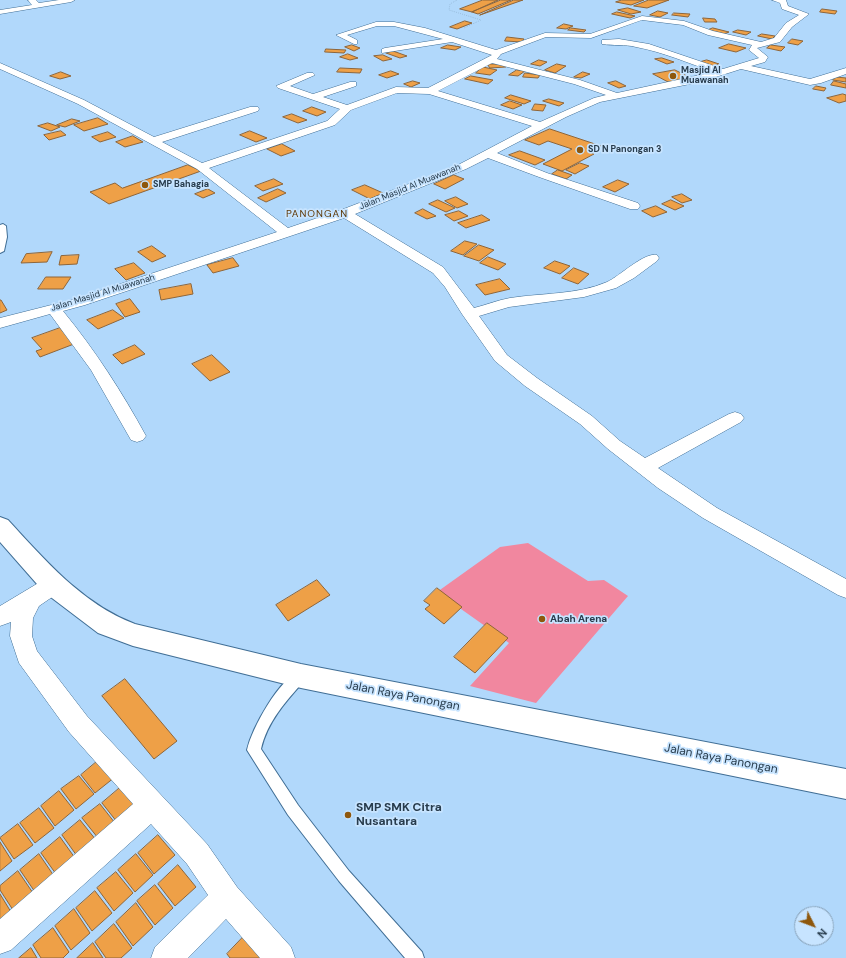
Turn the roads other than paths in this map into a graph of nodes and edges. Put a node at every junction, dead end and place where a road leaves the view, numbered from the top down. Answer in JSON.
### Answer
{"nodes":[{"id":1,"x":71,"y":0,"type":"edge"},
{"id":2,"x":776,"y":0,"type":"edge"},
{"id":3,"x":34,"y":3,"type":"edge"},
{"id":4,"x":0,"y":12,"type":"edge"},
{"id":5,"x":454,"y":41,"type":"junction"},
{"id":6,"x":354,"y":42,"type":"dead end"},
{"id":7,"x":605,"y":42,"type":"dead end"},
{"id":8,"x":759,"y":44,"type":"junction"},
{"id":9,"x":386,"y":51,"type":"dead end"},
{"id":10,"x":494,"y":56,"type":"junction"},
{"id":11,"x":0,"y":66,"type":"edge"},
{"id":12,"x":741,"y":66,"type":"junction"},
{"id":13,"x":846,"y":71,"type":"edge"},
{"id":14,"x":722,"y":72,"type":"junction"},
{"id":15,"x":310,"y":76,"type":"dead end"},
{"id":16,"x":353,"y":84,"type":"dead end"},
{"id":17,"x":430,"y":91,"type":"junction"},
{"id":18,"x":614,"y":95,"type":"junction"},
{"id":19,"x":312,"y":97,"type":"junction"},
{"id":20,"x":347,"y":108,"type":"junction"},
{"id":21,"x":254,"y":109,"type":"dead end"},
{"id":22,"x":541,"y":126,"type":"junction"},
{"id":23,"x":153,"y":140,"type":"junction"},
{"id":24,"x":489,"y":154,"type":"junction"},
{"id":25,"x":201,"y":167,"type":"junction"},
{"id":26,"x":634,"y":206,"type":"dead end"},
{"id":27,"x":345,"y":213,"type":"junction"},
{"id":28,"x":3,"y":226,"type":"dead end"},
{"id":29,"x":285,"y":232,"type":"junction"},
{"id":30,"x":0,"y":251,"type":"edge"},
{"id":31,"x":652,"y":258,"type":"dead end"},
{"id":32,"x":54,"y":309,"type":"junction"},
{"id":33,"x":470,"y":314,"type":"junction"},
{"id":34,"x":0,"y":323,"type":"edge"},
{"id":35,"x":735,"y":418,"type":"dead end"},
{"id":36,"x":137,"y":436,"type":"dead end"},
{"id":37,"x":644,"y":467,"type":"junction"},
{"id":38,"x":0,"y":526,"type":"edge"},
{"id":39,"x":53,"y":584,"type":"junction"},
{"id":40,"x":846,"y":589,"type":"edge"},
{"id":41,"x":31,"y":600,"type":"junction"},
{"id":42,"x":0,"y":617,"type":"edge"},
{"id":43,"x":301,"y":676,"type":"junction"},
{"id":44,"x":846,"y":784,"type":"edge"},
{"id":45,"x":151,"y":806,"type":"junction"},
{"id":46,"x":227,"y":897,"type":"junction"},
{"id":47,"x":0,"y":938,"type":"edge"},
{"id":48,"x":166,"y":958,"type":"edge"},
{"id":49,"x":280,"y":958,"type":"edge"},
{"id":50,"x":416,"y":958,"type":"edge"}],
"edges":[{"from":1,"to":3,"type":"street"},
{"from":2,"to":8,"type":"street"},
{"from":3,"to":4,"type":"street"},
{"from":5,"to":6,"type":"street"},
{"from":5,"to":9,"type":"street"},
{"from":5,"to":10,"type":"street"},
{"from":7,"to":14,"type":"street"},
{"from":8,"to":10,"type":"street"},
{"from":8,"to":12,"type":"street","name":"Jalan Masjid Al Muawanah"},
{"from":10,"to":17,"type":"street"},
{"from":10,"to":18,"type":"street"},
{"from":11,"to":23,"type":"street"},
{"from":12,"to":13,"type":"street"},
{"from":12,"to":14,"type":"street","name":"Jalan Masjid Al Muawanah"},
{"from":14,"to":18,"type":"street","name":"Jalan Masjid Al Muawanah"},
{"from":15,"to":19,"type":"street"},
{"from":16,"to":19,"type":"street"},
{"from":17,"to":20,"type":"street"},
{"from":17,"to":22,"type":"street"},
{"from":18,"to":22,"type":"street","name":"Jalan Masjid Al Muawanah"},
{"from":19,"to":20,"type":"street"},
{"from":20,"to":25,"type":"street"},
{"from":21,"to":23,"type":"street"},
{"from":22,"to":24,"type":"street","name":"Jalan Masjid Al Muawanah"},
{"from":23,"to":25,"type":"street"},
{"from":24,"to":26,"type":"street"},
{"from":24,"to":27,"type":"street","name":"Jalan Masjid Al Muawanah"},
{"from":25,"to":29,"type":"street"},
{"from":27,"to":29,"type":"street","name":"Jalan Masjid Al Muawanah"},
{"from":27,"to":33,"type":"street"},
{"from":28,"to":30,"type":"lane"},
{"from":29,"to":32,"type":"street","name":"Jalan Masjid Al Muawanah"},
{"from":31,"to":33,"type":"street"},
{"from":32,"to":34,"type":"street","name":"Jalan Masjid Al Muawanah"},
{"from":32,"to":36,"type":"street"},
{"from":33,"to":37,"type":"street"},
{"from":35,"to":37,"type":"street"},
{"from":37,"to":40,"type":"street"},
{"from":38,"to":39,"type":"main road","name":"Jalan Raya Panongan"},
{"from":39,"to":41,"type":"street"},
{"from":39,"to":43,"type":"main road","name":"Jalan Raya Panongan"},
{"from":41,"to":42,"type":"street"},
{"from":41,"to":45,"type":"street"},
{"from":43,"to":44,"type":"main road","name":"Jalan Raya Panongan"},
{"from":43,"to":50,"type":"lane"},
{"from":45,"to":46,"type":"street"},
{"from":45,"to":47,"type":"street"},
{"from":46,"to":48,"type":"street"},
{"from":46,"to":49,"type":"street"}]}
